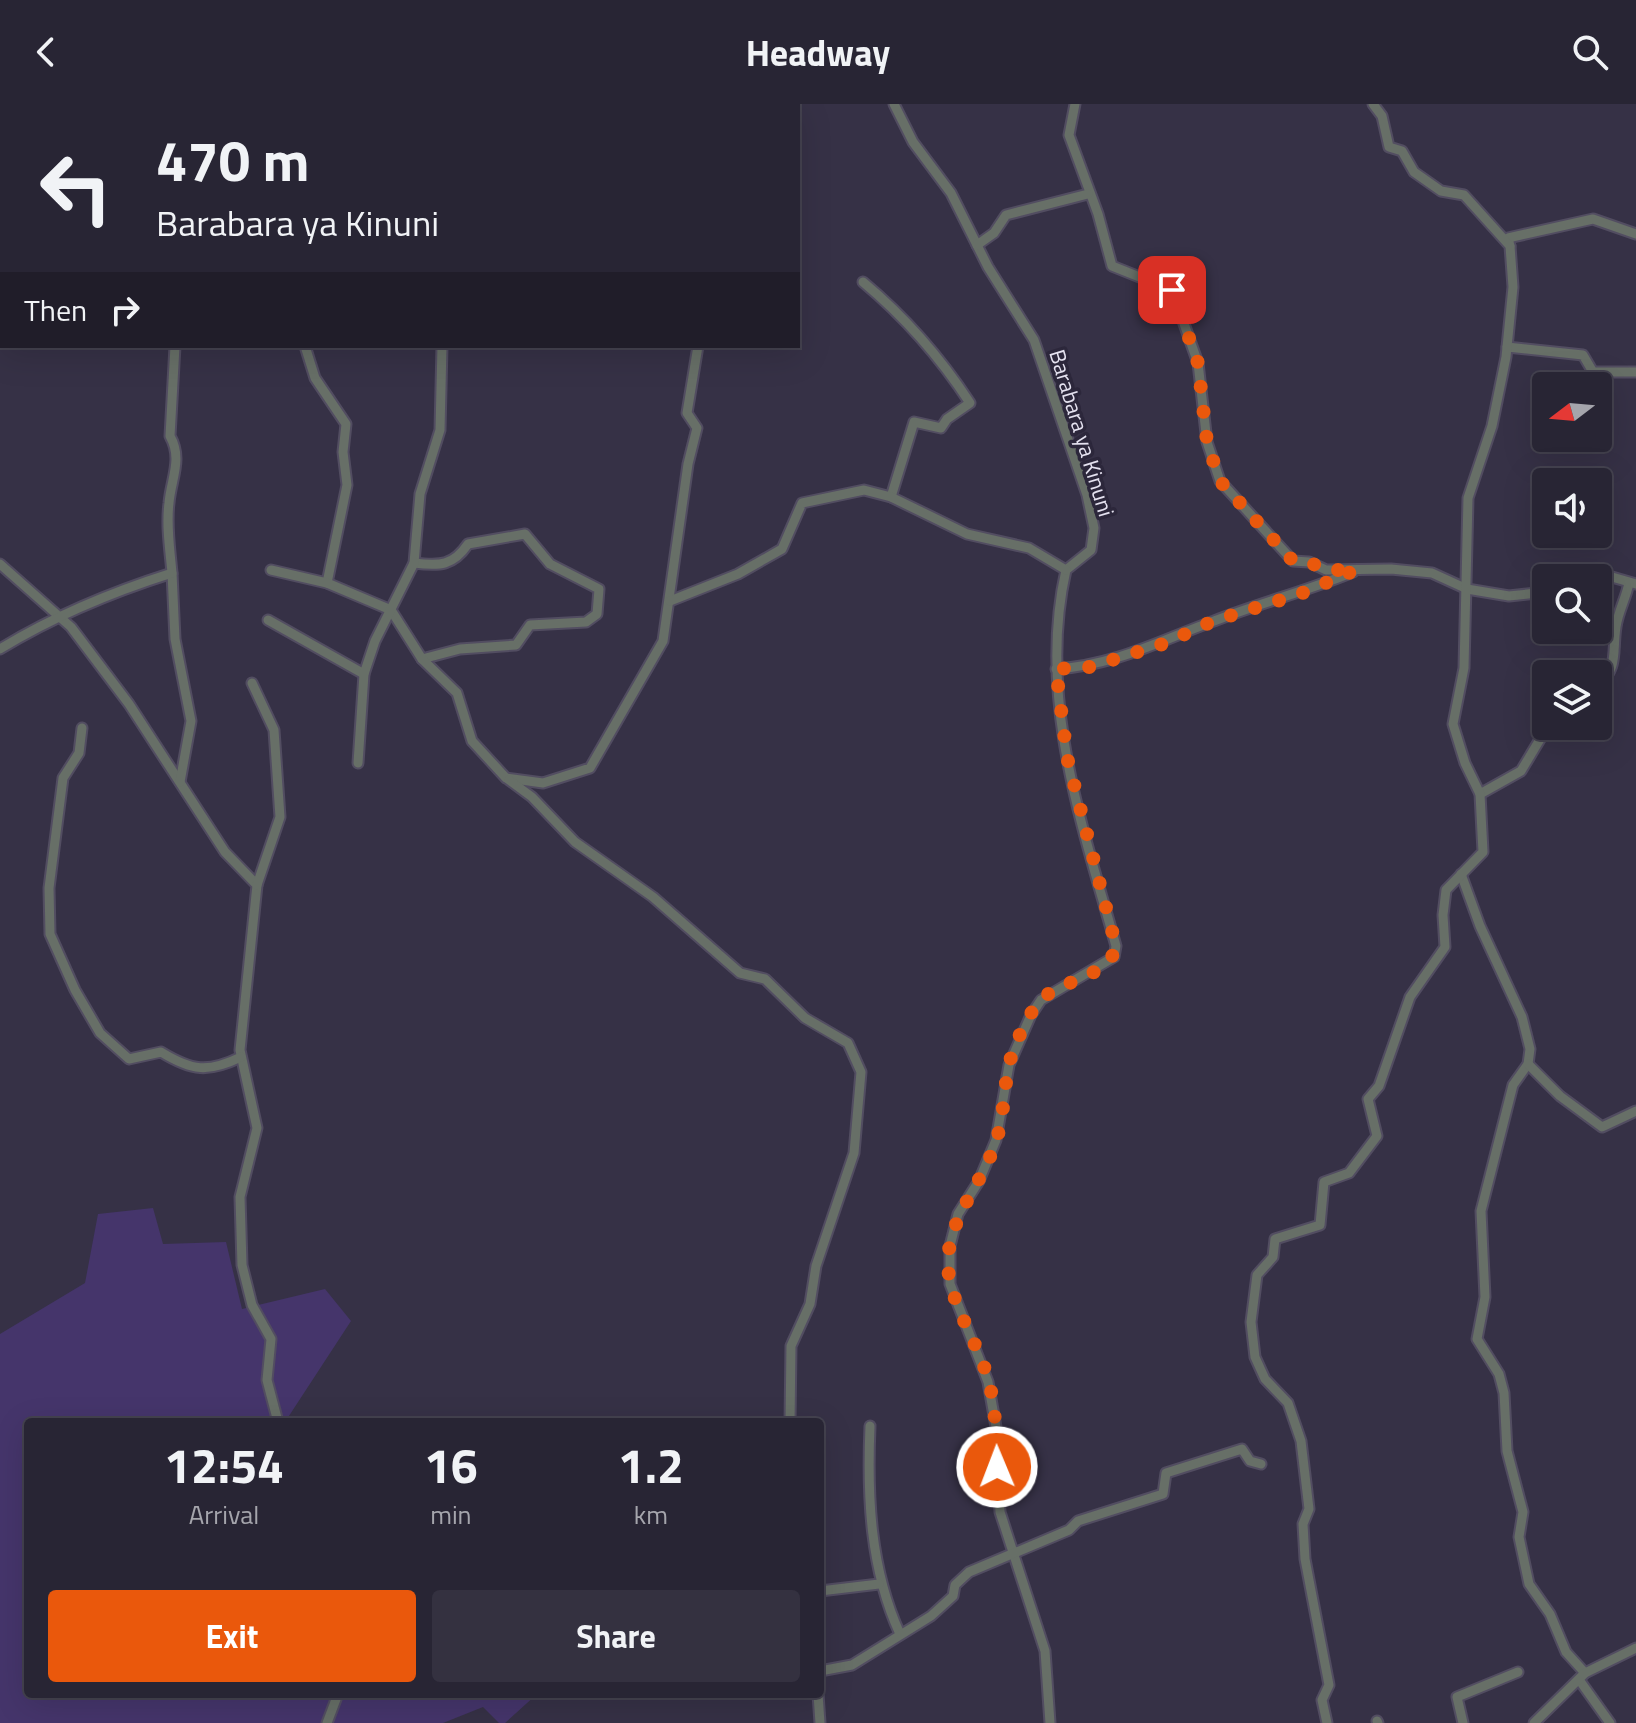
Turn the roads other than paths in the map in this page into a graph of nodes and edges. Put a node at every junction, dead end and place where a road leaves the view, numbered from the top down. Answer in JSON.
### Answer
{"nodes":[{"id":1,"x":894,"y":104,"type":"edge"},
{"id":2,"x":1075,"y":104,"type":"edge"},
{"id":3,"x":1373,"y":104,"type":"edge"},
{"id":4,"x":1088,"y":194,"type":"junction"},
{"id":5,"x":1636,"y":234,"type":"edge"},
{"id":6,"x":977,"y":245,"type":"junction"},
{"id":7,"x":1510,"y":246,"type":"junction"},
{"id":8,"x":863,"y":282,"type":"dead end"},
{"id":9,"x":1507,"y":347,"type":"junction"},
{"id":10,"x":175,"y":348,"type":"edge"},
{"id":11,"x":306,"y":348,"type":"edge"},
{"id":12,"x":442,"y":348,"type":"edge"},
{"id":13,"x":698,"y":348,"type":"edge"},
{"id":14,"x":1636,"y":372,"type":"edge"},
{"id":15,"x":891,"y":497,"type":"junction"},
{"id":16,"x":414,"y":563,"type":"junction"},
{"id":17,"x":0,"y":564,"type":"edge"},
{"id":18,"x":271,"y":570,"type":"dead end"},
{"id":19,"x":1066,"y":570,"type":"junction"},
{"id":20,"x":1356,"y":570,"type":"junction"},
{"id":21,"x":172,"y":573,"type":"junction"},
{"id":22,"x":1612,"y":577,"type":"edge"},
{"id":23,"x":327,"y":583,"type":"junction"},
{"id":24,"x":1632,"y":584,"type":"edge"},
{"id":25,"x":1467,"y":589,"type":"junction"},
{"id":26,"x":1532,"y":594,"type":"edge"},
{"id":27,"x":670,"y":601,"type":"junction"},
{"id":28,"x":391,"y":610,"type":"junction"},
{"id":29,"x":60,"y":617,"type":"junction"},
{"id":30,"x":268,"y":620,"type":"dead end"},
{"id":31,"x":0,"y":649,"type":"edge"},
{"id":32,"x":422,"y":659,"type":"junction"},
{"id":33,"x":1612,"y":667,"type":"edge"},
{"id":34,"x":1056,"y":669,"type":"junction"},
{"id":35,"x":364,"y":674,"type":"junction"},
{"id":36,"x":252,"y":683,"type":"dead end"},
{"id":37,"x":82,"y":728,"type":"dead end"},
{"id":38,"x":1540,"y":740,"type":"edge"},
{"id":39,"x":358,"y":763,"type":"dead end"},
{"id":40,"x":506,"y":778,"type":"junction"},
{"id":41,"x":181,"y":785,"type":"junction"},
{"id":42,"x":1480,"y":794,"type":"junction"},
{"id":43,"x":1461,"y":874,"type":"junction"},
{"id":44,"x":257,"y":885,"type":"junction"},
{"id":45,"x":241,"y":1057,"type":"junction"},
{"id":46,"x":1528,"y":1064,"type":"junction"},
{"id":47,"x":1636,"y":1111,"type":"edge"},
{"id":48,"x":277,"y":1418,"type":"edge"},
{"id":49,"x":790,"y":1418,"type":"edge"},
{"id":50,"x":870,"y":1426,"type":"dead end"},
{"id":51,"x":1261,"y":1464,"type":"dead end"},
{"id":52,"x":1013,"y":1553,"type":"junction"},
{"id":53,"x":879,"y":1584,"type":"junction"},
{"id":54,"x":824,"y":1591,"type":"edge"},
{"id":55,"x":900,"y":1634,"type":"junction"},
{"id":56,"x":1636,"y":1648,"type":"edge"},
{"id":57,"x":824,"y":1670,"type":"edge"},
{"id":58,"x":1518,"y":1672,"type":"dead end"},
{"id":59,"x":1582,"y":1677,"type":"junction"},
{"id":60,"x":336,"y":1698,"type":"edge"},
{"id":61,"x":818,"y":1698,"type":"edge"},
{"id":62,"x":327,"y":1723,"type":"edge"},
{"id":63,"x":820,"y":1723,"type":"edge"},
{"id":64,"x":1050,"y":1723,"type":"edge"},
{"id":65,"x":1327,"y":1723,"type":"edge"},
{"id":66,"x":1463,"y":1723,"type":"edge"},
{"id":67,"x":1534,"y":1723,"type":"edge"},
{"id":68,"x":1610,"y":1723,"type":"edge"}],
"edges":[{"from":1,"to":6,"type":"street","name":"Barabara ya Kinuni"},
{"from":2,"to":4,"type":"street"},
{"from":3,"to":7,"type":"street"},
{"from":4,"to":6,"type":"street"},
{"from":4,"to":20,"type":"street"},
{"from":5,"to":7,"type":"street"},
{"from":6,"to":19,"type":"street","name":"Barabara ya Kinuni"},
{"from":7,"to":9,"type":"street"},
{"from":8,"to":15,"type":"street"},
{"from":9,"to":14,"type":"street"},
{"from":9,"to":25,"type":"street"},
{"from":10,"to":21,"type":"street"},
{"from":11,"to":23,"type":"street"},
{"from":12,"to":16,"type":"street"},
{"from":13,"to":27,"type":"street"},
{"from":15,"to":19,"type":"street"},
{"from":15,"to":27,"type":"street"},
{"from":16,"to":28,"type":"street"},
{"from":16,"to":32,"type":"street"},
{"from":17,"to":29,"type":"street"},
{"from":18,"to":23,"type":"street"},
{"from":19,"to":34,"type":"street"},
{"from":20,"to":25,"type":"street"},
{"from":20,"to":34,"type":"street"},
{"from":21,"to":29,"type":"street"},
{"from":21,"to":41,"type":"street"},
{"from":22,"to":24,"type":"street"},
{"from":23,"to":28,"type":"street"},
{"from":24,"to":33,"type":"street"},
{"from":25,"to":26,"type":"street"},
{"from":25,"to":42,"type":"street"},
{"from":27,"to":40,"type":"street"},
{"from":28,"to":32,"type":"street"},
{"from":28,"to":35,"type":"street"},
{"from":29,"to":31,"type":"street"},
{"from":29,"to":41,"type":"street"},
{"from":30,"to":35,"type":"street"},
{"from":32,"to":40,"type":"street"},
{"from":34,"to":52,"type":"street"},
{"from":35,"to":39,"type":"street"},
{"from":36,"to":44,"type":"street"},
{"from":37,"to":45,"type":"street"},
{"from":38,"to":42,"type":"street"},
{"from":40,"to":49,"type":"street"},
{"from":41,"to":44,"type":"street"},
{"from":42,"to":43,"type":"street"},
{"from":43,"to":46,"type":"street"},
{"from":43,"to":65,"type":"street"},
{"from":44,"to":45,"type":"street"},
{"from":45,"to":48,"type":"street"},
{"from":46,"to":47,"type":"street"},
{"from":46,"to":59,"type":"street"},
{"from":50,"to":53,"type":"street"},
{"from":51,"to":52,"type":"street"},
{"from":52,"to":55,"type":"street"},
{"from":52,"to":64,"type":"street"},
{"from":53,"to":54,"type":"street"},
{"from":53,"to":55,"type":"street"},
{"from":55,"to":57,"type":"street"},
{"from":56,"to":59,"type":"street"},
{"from":58,"to":66,"type":"street"},
{"from":59,"to":67,"type":"street"},
{"from":59,"to":68,"type":"street"},
{"from":60,"to":62,"type":"street"},
{"from":61,"to":63,"type":"street"}]}
